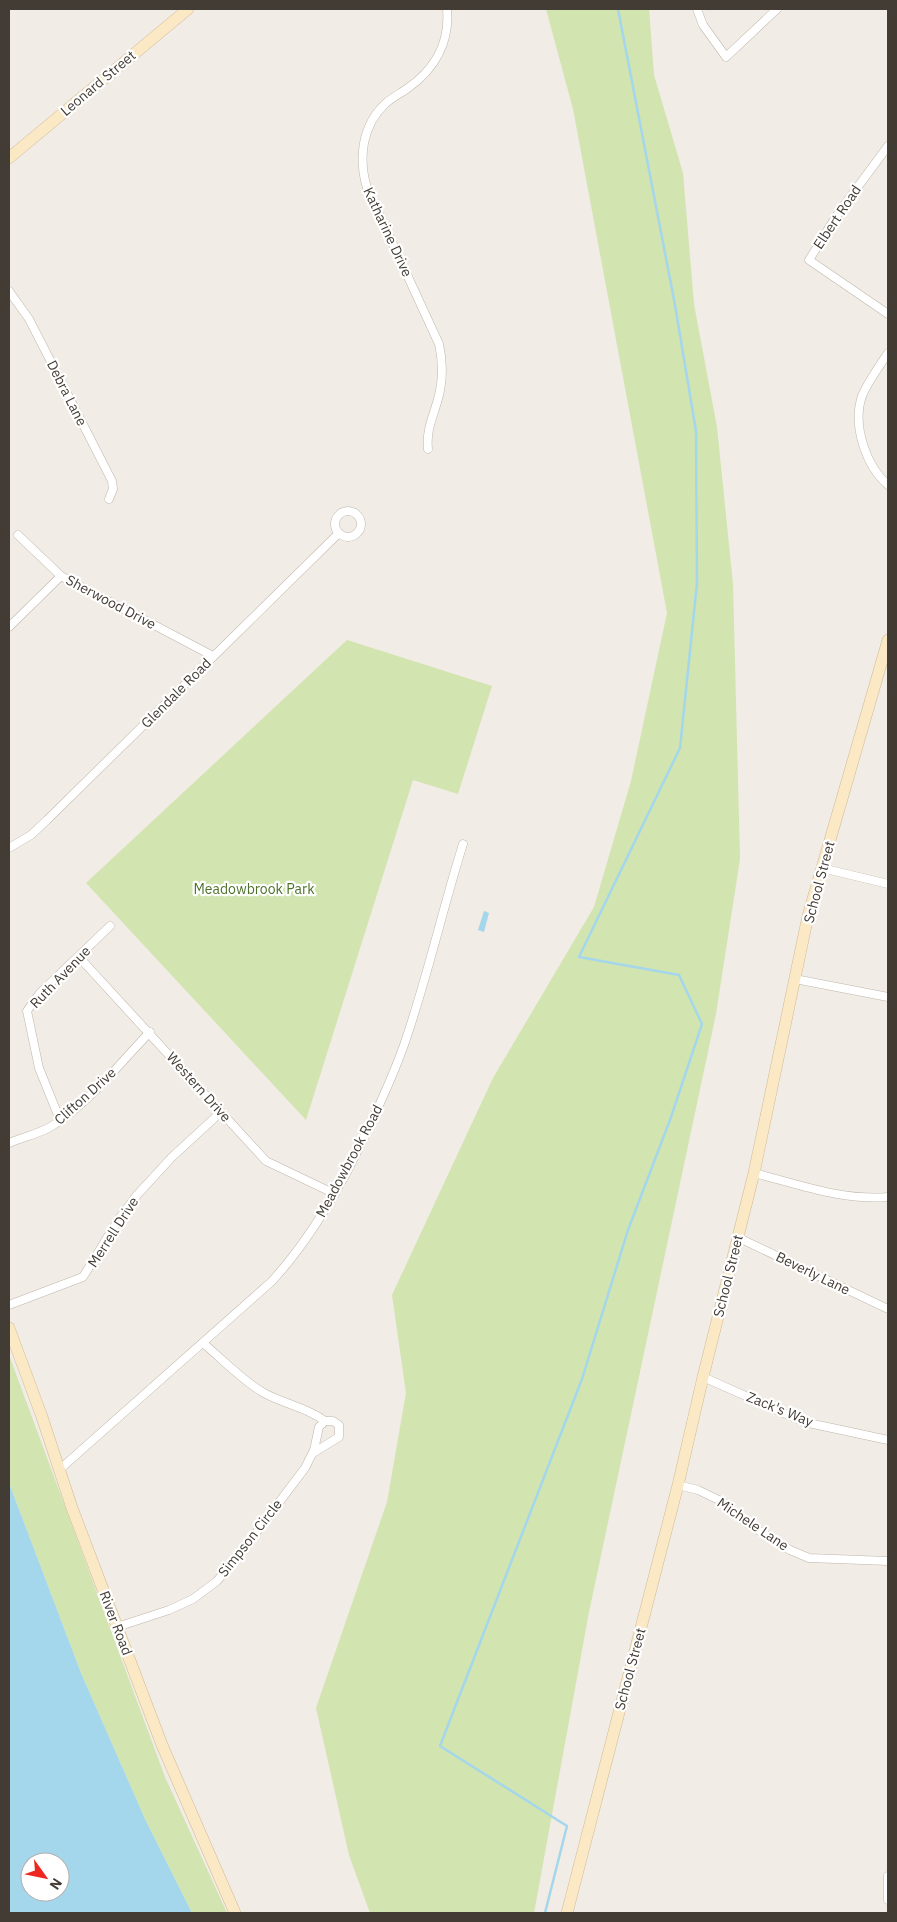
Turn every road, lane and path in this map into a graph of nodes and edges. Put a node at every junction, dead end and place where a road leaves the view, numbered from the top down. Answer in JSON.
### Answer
{"nodes":[{"id":1,"x":188,"y":9,"type":"edge"},
{"id":2,"x":447,"y":9,"type":"edge"},
{"id":3,"x":697,"y":9,"type":"edge"},
{"id":4,"x":777,"y":9,"type":"edge"},
{"id":5,"x":888,"y":146,"type":"edge"},
{"id":6,"x":9,"y":158,"type":"edge"},
{"id":7,"x":9,"y":291,"type":"edge"},
{"id":8,"x":888,"y":314,"type":"edge"},
{"id":9,"x":888,"y":354,"type":"edge"},
{"id":10,"x":428,"y":449,"type":"dead end"},
{"id":11,"x":888,"y":485,"type":"edge"},
{"id":12,"x":109,"y":499,"type":"dead end"},
{"id":13,"x":339,"y":533,"type":"dead end"},
{"id":14,"x":18,"y":535,"type":"dead end"},
{"id":15,"x":61,"y":576,"type":"junction"},
{"id":16,"x":9,"y":627,"type":"edge"},
{"id":17,"x":888,"y":640,"type":"edge"},
{"id":18,"x":213,"y":656,"type":"junction"},
{"id":19,"x":463,"y":844,"type":"dead end"},
{"id":20,"x":9,"y":848,"type":"edge"},
{"id":21,"x":822,"y":868,"type":"junction"},
{"id":22,"x":888,"y":884,"type":"edge"},
{"id":23,"x":110,"y":926,"type":"dead end"},
{"id":24,"x":80,"y":957,"type":"junction"},
{"id":25,"x":796,"y":979,"type":"junction"},
{"id":26,"x":888,"y":997,"type":"edge"},
{"id":27,"x":150,"y":1032,"type":"junction"},
{"id":28,"x":221,"y":1112,"type":"junction"},
{"id":29,"x":60,"y":1120,"type":"junction"},
{"id":30,"x":9,"y":1143,"type":"edge"},
{"id":31,"x":754,"y":1173,"type":"junction"},
{"id":32,"x":335,"y":1194,"type":"junction"},
{"id":33,"x":888,"y":1197,"type":"edge"},
{"id":34,"x":738,"y":1237,"type":"junction"},
{"id":35,"x":9,"y":1304,"type":"edge"},
{"id":36,"x":888,"y":1310,"type":"edge"},
{"id":37,"x":9,"y":1328,"type":"edge"},
{"id":38,"x":203,"y":1343,"type":"junction"},
{"id":39,"x":703,"y":1377,"type":"junction"},
{"id":40,"x":325,"y":1421,"type":"junction"},
{"id":41,"x":888,"y":1440,"type":"edge"},
{"id":42,"x":313,"y":1454,"type":"junction"},
{"id":43,"x":59,"y":1470,"type":"junction"},
{"id":44,"x":678,"y":1485,"type":"junction"},
{"id":45,"x":888,"y":1561,"type":"edge"},
{"id":46,"x":117,"y":1627,"type":"junction"},
{"id":47,"x":888,"y":1876,"type":"edge"},
{"id":48,"x":888,"y":1900,"type":"edge"},
{"id":49,"x":235,"y":1913,"type":"edge"},
{"id":50,"x":567,"y":1913,"type":"edge"}],
"edges":[{"from":1,"to":6,"type":"street","name":"Leonard Street"},
{"from":2,"to":10,"type":"street","name":"Katharine Drive"},
{"from":3,"to":4,"type":"street"},
{"from":5,"to":8,"type":"street","name":"Elbert Road"},
{"from":7,"to":12,"type":"street","name":"Debra Lane"},
{"from":9,"to":11,"type":"street"},
{"from":13,"to":18,"type":"street","name":"Glendale Road"},
{"from":14,"to":15,"type":"street","name":"Sherwood Drive"},
{"from":15,"to":16,"type":"street"},
{"from":15,"to":18,"type":"street","name":"Sherwood Drive"},
{"from":17,"to":21,"type":"street","name":"School Street"},
{"from":18,"to":20,"type":"street","name":"Glendale Road"},
{"from":19,"to":32,"type":"street","name":"Meadowbrook Road"},
{"from":21,"to":22,"type":"street"},
{"from":21,"to":25,"type":"street","name":"School Street"},
{"from":23,"to":24,"type":"street","name":"Ruth Avenue"},
{"from":24,"to":27,"type":"street","name":"Western Drive"},
{"from":24,"to":29,"type":"street","name":"Ruth Avenue"},
{"from":25,"to":26,"type":"street"},
{"from":25,"to":31,"type":"street","name":"School Street"},
{"from":27,"to":28,"type":"street","name":"Western Drive"},
{"from":27,"to":29,"type":"street","name":"Clifton Drive"},
{"from":28,"to":32,"type":"street","name":"Western Drive"},
{"from":28,"to":35,"type":"street","name":"Merrell Drive"},
{"from":29,"to":30,"type":"street","name":"Clifton Drive"},
{"from":31,"to":33,"type":"street"},
{"from":31,"to":34,"type":"street","name":"School Street"},
{"from":32,"to":38,"type":"street","name":"Meadowbrook Road"},
{"from":34,"to":36,"type":"street","name":"Beverly Lane"},
{"from":34,"to":39,"type":"street","name":"School Street"},
{"from":37,"to":43,"type":"street","name":"River Road"},
{"from":38,"to":40,"type":"street","name":"Simpson Circle"},
{"from":38,"to":43,"type":"street","name":"Meadowbrook Road"},
{"from":39,"to":41,"type":"street","name":"Zack's Way"},
{"from":39,"to":44,"type":"street","name":"School Street"},
{"from":40,"to":42,"type":"street","name":"Simpson Circle"},
{"from":40,"to":42,"type":"street","name":"Simpson Circle"},
{"from":42,"to":46,"type":"street","name":"Simpson Circle"},
{"from":43,"to":46,"type":"street","name":"River Road"},
{"from":44,"to":45,"type":"street","name":"Michele Lane"},
{"from":44,"to":50,"type":"street","name":"School Street"},
{"from":46,"to":49,"type":"street","name":"River Road"},
{"from":47,"to":48,"type":"street"}]}
